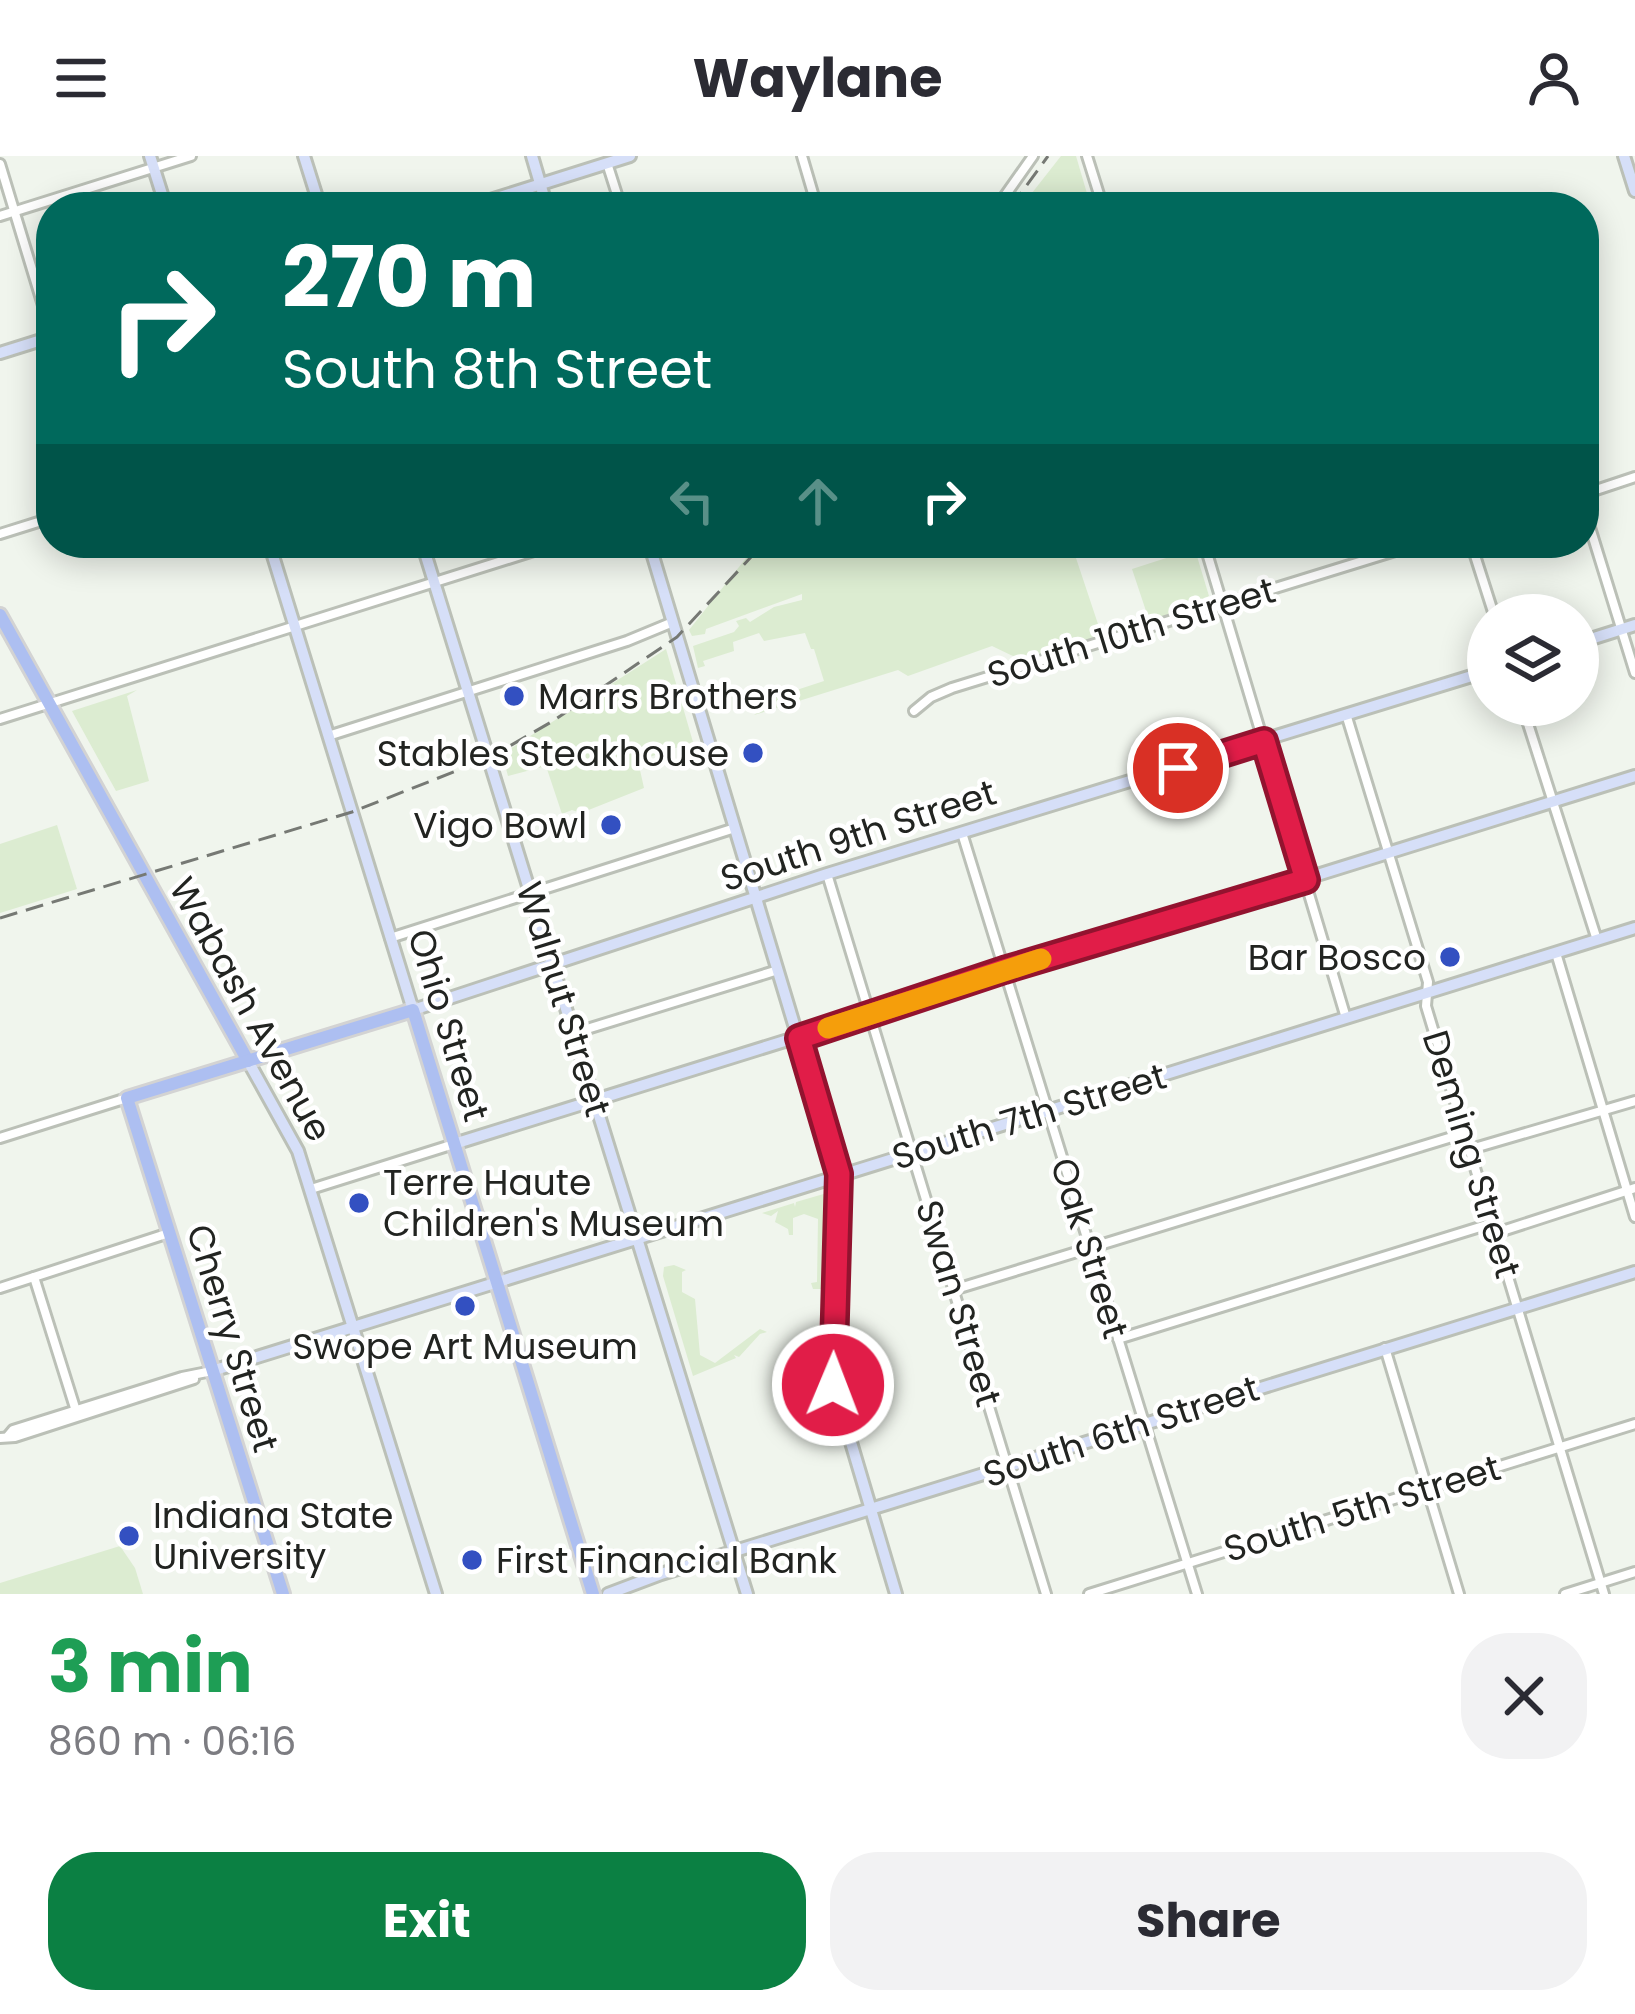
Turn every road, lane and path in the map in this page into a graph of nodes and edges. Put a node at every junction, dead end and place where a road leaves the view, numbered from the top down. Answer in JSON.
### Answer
{"nodes":[{"id":1,"x":191,"y":156,"type":"edge"},
{"id":2,"x":304,"y":156,"type":"edge"},
{"id":3,"x":532,"y":156,"type":"edge"},
{"id":4,"x":630,"y":156,"type":"edge"},
{"id":5,"x":802,"y":156,"type":"edge"},
{"id":6,"x":1033,"y":156,"type":"edge"},
{"id":7,"x":1088,"y":156,"type":"edge"},
{"id":8,"x":152,"y":162,"type":"edge"},
{"id":9,"x":1629,"y":162,"type":"edge"},
{"id":10,"x":607,"y":163,"type":"junction"},
{"id":11,"x":0,"y":164,"type":"edge"},
{"id":12,"x":540,"y":184,"type":"junction"},
{"id":13,"x":1635,"y":191,"type":"edge"},
{"id":14,"x":70,"y":192,"type":"edge"},
{"id":15,"x":161,"y":192,"type":"edge"},
{"id":16,"x":315,"y":192,"type":"edge"},
{"id":17,"x":515,"y":192,"type":"edge"},
{"id":18,"x":542,"y":192,"type":"edge"},
{"id":19,"x":616,"y":192,"type":"edge"},
{"id":20,"x":813,"y":192,"type":"edge"},
{"id":21,"x":1008,"y":192,"type":"edge"},
{"id":22,"x":1099,"y":192,"type":"edge"},
{"id":23,"x":36,"y":204,"type":"edge"},
{"id":24,"x":15,"y":212,"type":"junction"},
{"id":25,"x":0,"y":216,"type":"edge"},
{"id":26,"x":36,"y":283,"type":"edge"},
{"id":27,"x":36,"y":340,"type":"edge"},
{"id":28,"x":0,"y":353,"type":"edge"},
{"id":29,"x":1635,"y":477,"type":"edge"},
{"id":30,"x":1599,"y":489,"type":"edge"},
{"id":31,"x":36,"y":523,"type":"edge"},
{"id":32,"x":0,"y":534,"type":"edge"},
{"id":33,"x":1599,"y":549,"type":"edge"},
{"id":34,"x":274,"y":558,"type":"edge"},
{"id":35,"x":426,"y":558,"type":"edge"},
{"id":36,"x":513,"y":558,"type":"edge"},
{"id":37,"x":654,"y":558,"type":"edge"},
{"id":38,"x":1208,"y":558,"type":"edge"},
{"id":39,"x":1371,"y":558,"type":"edge"},
{"id":40,"x":1476,"y":558,"type":"edge"},
{"id":41,"x":434,"y":583,"type":"junction"},
{"id":42,"x":1487,"y":594,"type":"edge"},
{"id":43,"x":1222,"y":603,"type":"junction"},
{"id":44,"x":0,"y":615,"type":"edge"},
{"id":45,"x":673,"y":622,"type":"junction"},
{"id":46,"x":295,"y":627,"type":"junction"},
{"id":47,"x":1628,"y":627,"type":"edge"},
{"id":48,"x":1599,"y":636,"type":"edge"},
{"id":49,"x":1635,"y":673,"type":"edge"},
{"id":50,"x":1467,"y":677,"type":"edge"},
{"id":51,"x":468,"y":692,"type":"junction"},
{"id":52,"x":50,"y":704,"type":"junction"},
{"id":53,"x":914,"y":710,"type":"dead end"},
{"id":54,"x":1346,"y":714,"type":"junction"},
{"id":55,"x":0,"y":719,"type":"edge"},
{"id":56,"x":1528,"y":726,"type":"edge"},
{"id":57,"x":328,"y":736,"type":"junction"},
{"id":58,"x":1264,"y":741,"type":"junction"},
{"id":59,"x":1635,"y":776,"type":"edge"},
{"id":60,"x":1552,"y":802,"type":"junction"},
{"id":61,"x":735,"y":828,"type":"junction"},
{"id":62,"x":962,"y":833,"type":"junction"},
{"id":63,"x":1389,"y":854,"type":"junction"},
{"id":64,"x":827,"y":874,"type":"junction"},
{"id":65,"x":1306,"y":880,"type":"junction"},
{"id":66,"x":531,"y":893,"type":"junction"},
{"id":67,"x":757,"y":898,"type":"junction"},
{"id":68,"x":1635,"y":928,"type":"edge"},
{"id":69,"x":390,"y":938,"type":"junction"},
{"id":70,"x":1597,"y":940,"type":"junction"},
{"id":71,"x":1556,"y":953,"type":"junction"},
{"id":72,"x":552,"y":967,"type":"junction"},
{"id":73,"x":778,"y":970,"type":"junction"},
{"id":74,"x":1004,"y":970,"type":"junction"},
{"id":75,"x":1427,"y":993,"type":"junction"},
{"id":76,"x":413,"y":1010,"type":"junction"},
{"id":77,"x":869,"y":1014,"type":"junction"},
{"id":78,"x":1346,"y":1018,"type":"junction"},
{"id":79,"x":574,"y":1033,"type":"junction"},
{"id":80,"x":799,"y":1038,"type":"junction"},
{"id":81,"x":248,"y":1060,"type":"junction"},
{"id":82,"x":127,"y":1098,"type":"junction"},
{"id":83,"x":1635,"y":1101,"type":"edge"},
{"id":84,"x":596,"y":1102,"type":"junction"},
{"id":85,"x":1048,"y":1109,"type":"junction"},
{"id":86,"x":1602,"y":1112,"type":"junction"},
{"id":87,"x":1465,"y":1133,"type":"junction"},
{"id":88,"x":0,"y":1138,"type":"edge"},
{"id":89,"x":454,"y":1144,"type":"junction"},
{"id":90,"x":1471,"y":1149,"type":"junction"},
{"id":91,"x":913,"y":1152,"type":"junction"},
{"id":92,"x":839,"y":1174,"type":"junction"},
{"id":93,"x":310,"y":1190,"type":"junction"},
{"id":94,"x":1631,"y":1190,"type":"edge"},
{"id":95,"x":1635,"y":1217,"type":"edge"},
{"id":96,"x":1494,"y":1228,"type":"junction"},
{"id":97,"x":169,"y":1233,"type":"junction"},
{"id":98,"x":639,"y":1238,"type":"junction"},
{"id":99,"x":1090,"y":1247,"type":"junction"},
{"id":100,"x":1635,"y":1272,"type":"edge"},
{"id":101,"x":34,"y":1277,"type":"junction"},
{"id":102,"x":496,"y":1281,"type":"junction"},
{"id":103,"x":0,"y":1288,"type":"edge"},
{"id":104,"x":953,"y":1290,"type":"junction"},
{"id":105,"x":1519,"y":1306,"type":"junction"},
{"id":106,"x":354,"y":1326,"type":"junction"},
{"id":107,"x":1118,"y":1339,"type":"junction"},
{"id":108,"x":1385,"y":1348,"type":"junction"},
{"id":109,"x":206,"y":1373,"type":"junction"},
{"id":110,"x":77,"y":1414,"type":"junction"},
{"id":111,"x":1144,"y":1424,"type":"junction"},
{"id":112,"x":1635,"y":1424,"type":"edge"},
{"id":113,"x":4,"y":1437,"type":"edge"},
{"id":114,"x":1561,"y":1446,"type":"junction"},
{"id":115,"x":1009,"y":1466,"type":"junction"},
{"id":116,"x":1426,"y":1487,"type":"junction"},
{"id":117,"x":869,"y":1512,"type":"junction"},
{"id":118,"x":734,"y":1552,"type":"junction"},
{"id":119,"x":1187,"y":1562,"type":"junction"},
{"id":120,"x":1635,"y":1572,"type":"edge"},
{"id":121,"x":1601,"y":1582,"type":"junction"},
{"id":122,"x":283,"y":1594,"type":"edge"},
{"id":123,"x":436,"y":1594,"type":"edge"},
{"id":124,"x":593,"y":1594,"type":"edge"},
{"id":125,"x":608,"y":1594,"type":"edge"},
{"id":126,"x":747,"y":1594,"type":"edge"},
{"id":127,"x":896,"y":1594,"type":"edge"},
{"id":128,"x":1046,"y":1594,"type":"edge"},
{"id":129,"x":1089,"y":1594,"type":"edge"},
{"id":130,"x":1197,"y":1594,"type":"edge"},
{"id":131,"x":1459,"y":1594,"type":"edge"},
{"id":132,"x":1565,"y":1594,"type":"edge"},
{"id":133,"x":1604,"y":1594,"type":"edge"}],
"edges":[{"from":1,"to":8,"type":"street"},
{"from":2,"to":16,"type":"street"},
{"from":3,"to":12,"type":"street"},
{"from":4,"to":10,"type":"street"},
{"from":5,"to":20,"type":"street"},
{"from":6,"to":21,"type":"street"},
{"from":7,"to":22,"type":"street"},
{"from":8,"to":14,"type":"street"},
{"from":8,"to":15,"type":"street"},
{"from":9,"to":13,"type":"street"},
{"from":10,"to":12,"type":"street"},
{"from":10,"to":19,"type":"street"},
{"from":11,"to":24,"type":"street"},
{"from":12,"to":17,"type":"street"},
{"from":12,"to":18,"type":"street"},
{"from":23,"to":24,"type":"street"},
{"from":24,"to":25,"type":"street"},
{"from":24,"to":26,"type":"street"},
{"from":27,"to":28,"type":"street"},
{"from":29,"to":30,"type":"street"},
{"from":31,"to":32,"type":"street"},
{"from":33,"to":47,"type":"street"},
{"from":34,"to":46,"type":"street","name":"Ohio Street"},
{"from":35,"to":41,"type":"street","name":"Walnut Street"},
{"from":36,"to":41,"type":"street"},
{"from":37,"to":45,"type":"street"},
{"from":38,"to":43,"type":"street"},
{"from":39,"to":43,"type":"street","name":"South 10th Street"},
{"from":40,"to":42,"type":"street"},
{"from":41,"to":46,"type":"street"},
{"from":41,"to":51,"type":"street","name":"Walnut Street"},
{"from":43,"to":53,"type":"street","name":"South 10th Street"},
{"from":43,"to":58,"type":"street"},
{"from":44,"to":52,"type":"main road","name":"Wabash Avenue"},
{"from":45,"to":51,"type":"street"},
{"from":45,"to":61,"type":"street"},
{"from":46,"to":52,"type":"street"},
{"from":46,"to":57,"type":"street","name":"Ohio Street"},
{"from":47,"to":48,"type":"street"},
{"from":47,"to":49,"type":"street"},
{"from":50,"to":54,"type":"street","name":"South 9th Street"},
{"from":51,"to":57,"type":"street"},
{"from":51,"to":66,"type":"street","name":"Walnut Street"},
{"from":52,"to":55,"type":"street"},
{"from":52,"to":81,"type":"main road","name":"Wabash Avenue"},
{"from":54,"to":58,"type":"street","name":"South 9th Street"},
{"from":54,"to":63,"type":"street","name":"Deming Street"},
{"from":56,"to":60,"type":"street"},
{"from":57,"to":69,"type":"street","name":"Ohio Street"},
{"from":58,"to":62,"type":"street","name":"South 9th Street"},
{"from":58,"to":65,"type":"street"},
{"from":59,"to":60,"type":"street"},
{"from":60,"to":63,"type":"street"},
{"from":60,"to":70,"type":"street"},
{"from":61,"to":66,"type":"street"},
{"from":61,"to":67,"type":"street"},
{"from":62,"to":64,"type":"street","name":"South 9th Street"},
{"from":62,"to":74,"type":"street","name":"Oak Street"},
{"from":63,"to":65,"type":"street"},
{"from":63,"to":75,"type":"street","name":"Deming Street"},
{"from":64,"to":67,"type":"street","name":"South 9th Street"},
{"from":64,"to":77,"type":"street","name":"Swan Street"},
{"from":65,"to":74,"type":"street"},
{"from":65,"to":78,"type":"street"},
{"from":66,"to":69,"type":"street"},
{"from":66,"to":72,"type":"street","name":"Walnut Street"},
{"from":67,"to":72,"type":"street","name":"South 9th Street"},
{"from":67,"to":73,"type":"street"},
{"from":68,"to":70,"type":"street","name":"South 7th Street"},
{"from":69,"to":76,"type":"street","name":"Ohio Street"},
{"from":70,"to":71,"type":"street","name":"South 7th Street"},
{"from":71,"to":75,"type":"street","name":"South 7th Street"},
{"from":71,"to":86,"type":"street"},
{"from":72,"to":76,"type":"street","name":"South 9th Street"},
{"from":72,"to":79,"type":"street","name":"Walnut Street"},
{"from":73,"to":79,"type":"street"},
{"from":73,"to":80,"type":"street"},
{"from":74,"to":77,"type":"street"},
{"from":74,"to":85,"type":"street","name":"Oak Street"},
{"from":75,"to":78,"type":"street","name":"South 7th Street"},
{"from":75,"to":87,"type":"street","name":"Deming Street"},
{"from":76,"to":81,"type":"main road","name":"South 9th Street"},
{"from":76,"to":89,"type":"main road","name":"Ohio Street"},
{"from":77,"to":80,"type":"street"},
{"from":77,"to":91,"type":"street","name":"Swan Street"},
{"from":78,"to":85,"type":"street","name":"South 7th Street"},
{"from":79,"to":84,"type":"street","name":"Walnut Street"},
{"from":80,"to":84,"type":"street"},
{"from":80,"to":92,"type":"street"},
{"from":81,"to":82,"type":"main road","name":"South 9th Street"},
{"from":81,"to":93,"type":"street","name":"Wabash Avenue"},
{"from":82,"to":88,"type":"street"},
{"from":82,"to":97,"type":"main road","name":"Cherry Street"},
{"from":83,"to":86,"type":"street"},
{"from":84,"to":89,"type":"street"},
{"from":84,"to":98,"type":"street","name":"Walnut Street"},
{"from":85,"to":91,"type":"street","name":"South 7th Street"},
{"from":85,"to":99,"type":"street","name":"Oak Street"},
{"from":86,"to":90,"type":"street"},
{"from":86,"to":94,"type":"street"},
{"from":87,"to":90,"type":"street","name":"Deming Street"},
{"from":87,"to":99,"type":"street"},
{"from":89,"to":93,"type":"street"},
{"from":89,"to":102,"type":"main road","name":"Ohio Street"},
{"from":90,"to":96,"type":"street","name":"Deming Street"},
{"from":91,"to":92,"type":"street","name":"South 7th Street"},
{"from":91,"to":104,"type":"street","name":"Swan Street"},
{"from":92,"to":98,"type":"street","name":"South 7th Street"},
{"from":92,"to":117,"type":"street"},
{"from":93,"to":106,"type":"street","name":"Wabash Avenue"},
{"from":94,"to":95,"type":"street"},
{"from":94,"to":96,"type":"street"},
{"from":96,"to":105,"type":"street","name":"Deming Street"},
{"from":96,"to":107,"type":"street"},
{"from":97,"to":101,"type":"street"},
{"from":97,"to":109,"type":"main road","name":"Cherry Street"},
{"from":98,"to":102,"type":"street","name":"South 7th Street"},
{"from":98,"to":118,"type":"street","name":"Walnut Street"},
{"from":99,"to":104,"type":"street"},
{"from":99,"to":107,"type":"street","name":"Oak Street"},
{"from":100,"to":105,"type":"street","name":"South 6th Street"},
{"from":101,"to":103,"type":"street"},
{"from":101,"to":110,"type":"street"},
{"from":102,"to":106,"type":"street","name":"South 7th Street"},
{"from":102,"to":124,"type":"main road","name":"Ohio Street"},
{"from":104,"to":115,"type":"street","name":"Swan Street"},
{"from":105,"to":108,"type":"street","name":"South 6th Street"},
{"from":105,"to":114,"type":"street","name":"Deming Street"},
{"from":106,"to":109,"type":"street","name":"South 7th Street"},
{"from":106,"to":123,"type":"street","name":"Wabash Avenue"},
{"from":107,"to":111,"type":"street","name":"Oak Street"},
{"from":108,"to":111,"type":"street","name":"South 6th Street"},
{"from":108,"to":116,"type":"street"},
{"from":109,"to":110,"type":"street"},
{"from":109,"to":122,"type":"main road","name":"Cherry Street"},
{"from":110,"to":113,"type":"street"},
{"from":111,"to":115,"type":"street","name":"South 6th Street"},
{"from":111,"to":119,"type":"street","name":"Oak Street"},
{"from":112,"to":114,"type":"street","name":"South 5th Street"},
{"from":114,"to":116,"type":"street","name":"South 5th Street"},
{"from":114,"to":121,"type":"street","name":"Deming Street"},
{"from":115,"to":117,"type":"street","name":"South 6th Street"},
{"from":115,"to":128,"type":"street","name":"Swan Street"},
{"from":116,"to":119,"type":"street","name":"South 5th Street"},
{"from":116,"to":131,"type":"street"},
{"from":117,"to":118,"type":"street","name":"South 6th Street"},
{"from":117,"to":127,"type":"street"},
{"from":118,"to":125,"type":"street","name":"South 6th Street"},
{"from":118,"to":126,"type":"street","name":"Walnut Street"},
{"from":119,"to":129,"type":"street","name":"South 5th Street"},
{"from":119,"to":130,"type":"street","name":"Oak Street"},
{"from":120,"to":121,"type":"street"},
{"from":121,"to":132,"type":"street"},
{"from":121,"to":133,"type":"street","name":"Deming Street"}]}
